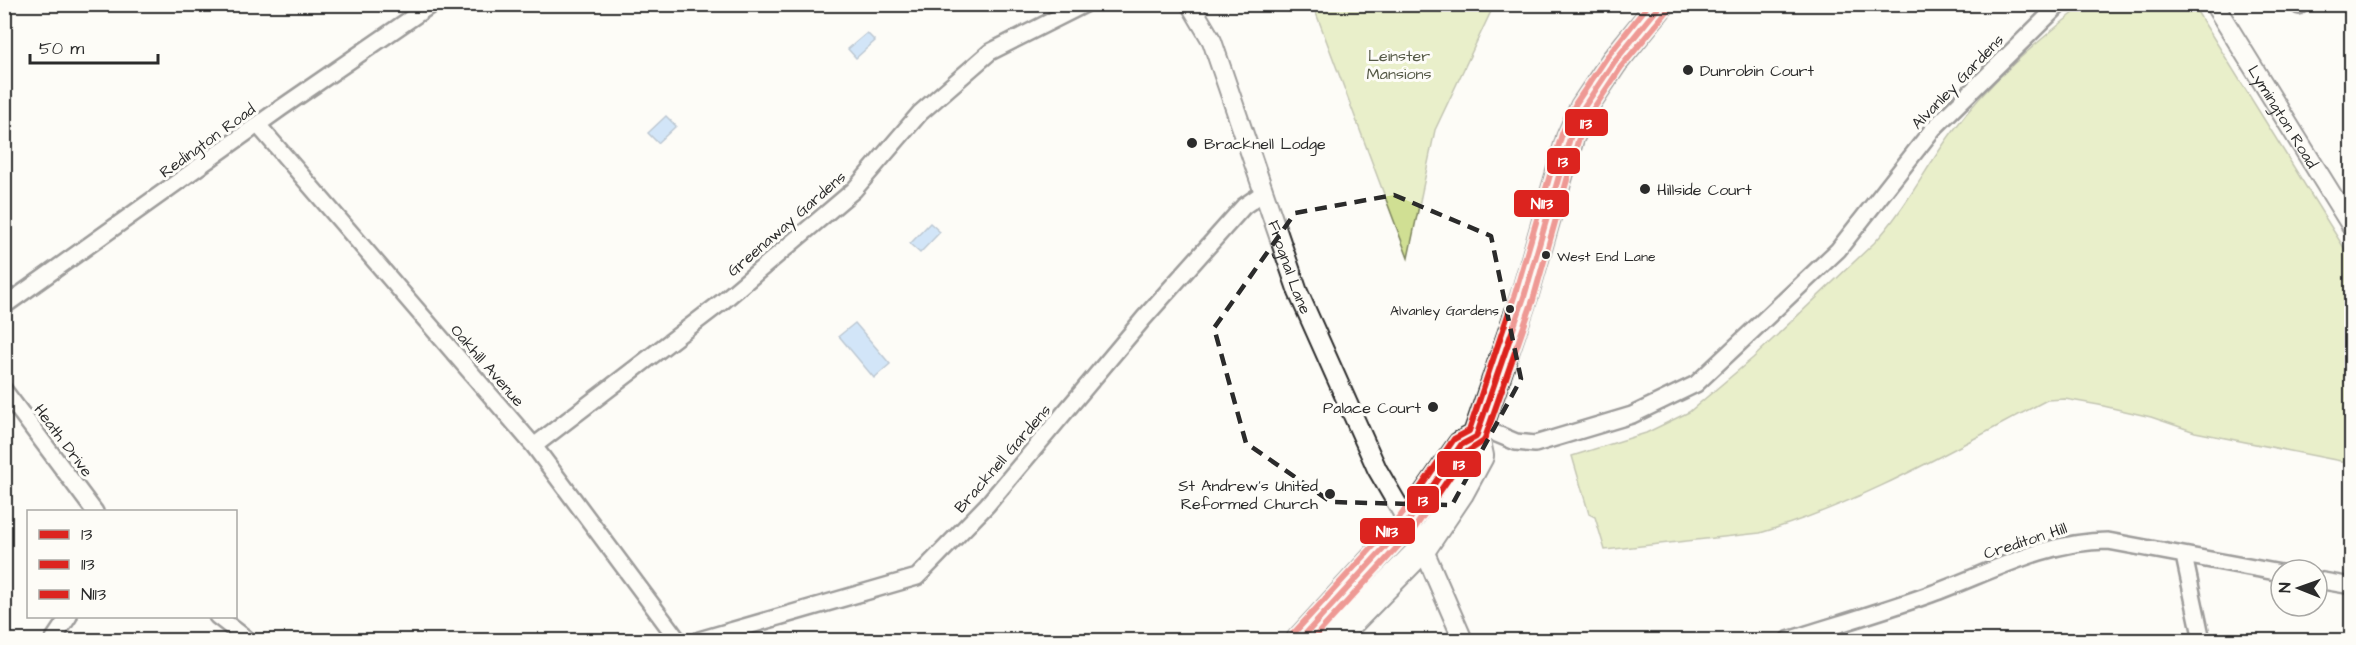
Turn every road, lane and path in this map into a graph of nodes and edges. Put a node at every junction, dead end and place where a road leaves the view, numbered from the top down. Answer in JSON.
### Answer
{"nodes":[{"id":1,"x":432,"y":4,"type":"edge"},
{"id":2,"x":1085,"y":4,"type":"edge"},
{"id":3,"x":1190,"y":4,"type":"edge"},
{"id":4,"x":1661,"y":4,"type":"edge"},
{"id":5,"x":2060,"y":4,"type":"edge"},
{"id":6,"x":2214,"y":4,"type":"edge"},
{"id":7,"x":258,"y":125,"type":"junction"},
{"id":8,"x":1263,"y":193,"type":"junction"},
{"id":9,"x":2352,"y":227,"type":"edge"},
{"id":10,"x":4,"y":306,"type":"edge"},
{"id":11,"x":4,"y":390,"type":"edge"},
{"id":12,"x":1478,"y":432,"type":"junction"},
{"id":13,"x":534,"y":446,"type":"junction"},
{"id":14,"x":94,"y":510,"type":"edge"},
{"id":15,"x":1407,"y":523,"type":"junction"},
{"id":16,"x":1423,"y":548,"type":"junction"},
{"id":17,"x":2184,"y":556,"type":"junction"},
{"id":18,"x":2269,"y":571,"type":"edge"},
{"id":19,"x":2329,"y":582,"type":"edge"},
{"id":20,"x":2352,"y":586,"type":"edge"},
{"id":21,"x":68,"y":618,"type":"edge"},
{"id":22,"x":220,"y":618,"type":"edge"},
{"id":23,"x":53,"y":640,"type":"edge"},
{"id":24,"x":248,"y":640,"type":"edge"},
{"id":25,"x":678,"y":640,"type":"edge"},
{"id":26,"x":699,"y":640,"type":"edge"},
{"id":27,"x":1300,"y":640,"type":"edge"},
{"id":28,"x":1334,"y":640,"type":"edge"},
{"id":29,"x":1463,"y":640,"type":"edge"},
{"id":30,"x":1788,"y":640,"type":"edge"},
{"id":31,"x":2202,"y":640,"type":"edge"}],
"edges":[{"from":1,"to":7,"type":"street","name":"Redington Road"},
{"from":2,"to":13,"type":"street","name":"Greenaway Gardens"},
{"from":3,"to":8,"type":"street","name":"Frognal Lane"},
{"from":4,"to":12,"type":"highway"},
{"from":5,"to":12,"type":"street","name":"Alvanley Gardens"},
{"from":6,"to":9,"type":"street","name":"Lymington Road"},
{"from":7,"to":10,"type":"street","name":"Redington Road"},
{"from":7,"to":13,"type":"street","name":"Oakhill Avenue"},
{"from":8,"to":15,"type":"street","name":"Frognal Lane"},
{"from":8,"to":26,"type":"street","name":"Bracknell Gardens"},
{"from":11,"to":14,"type":"street","name":"Heath Drive"},
{"from":12,"to":15,"type":"highway"},
{"from":12,"to":16,"type":"highway"},
{"from":13,"to":25,"type":"street","name":"Oakhill Avenue"},
{"from":15,"to":16,"type":"street"},
{"from":15,"to":27,"type":"highway"},
{"from":16,"to":28,"type":"highway"},
{"from":16,"to":29,"type":"street"},
{"from":17,"to":18,"type":"street","name":"Crediton Hill"},
{"from":17,"to":30,"type":"street","name":"Crediton Hill"},
{"from":17,"to":31,"type":"street"},
{"from":19,"to":20,"type":"street"},
{"from":21,"to":23,"type":"street"},
{"from":22,"to":24,"type":"street"}]}
